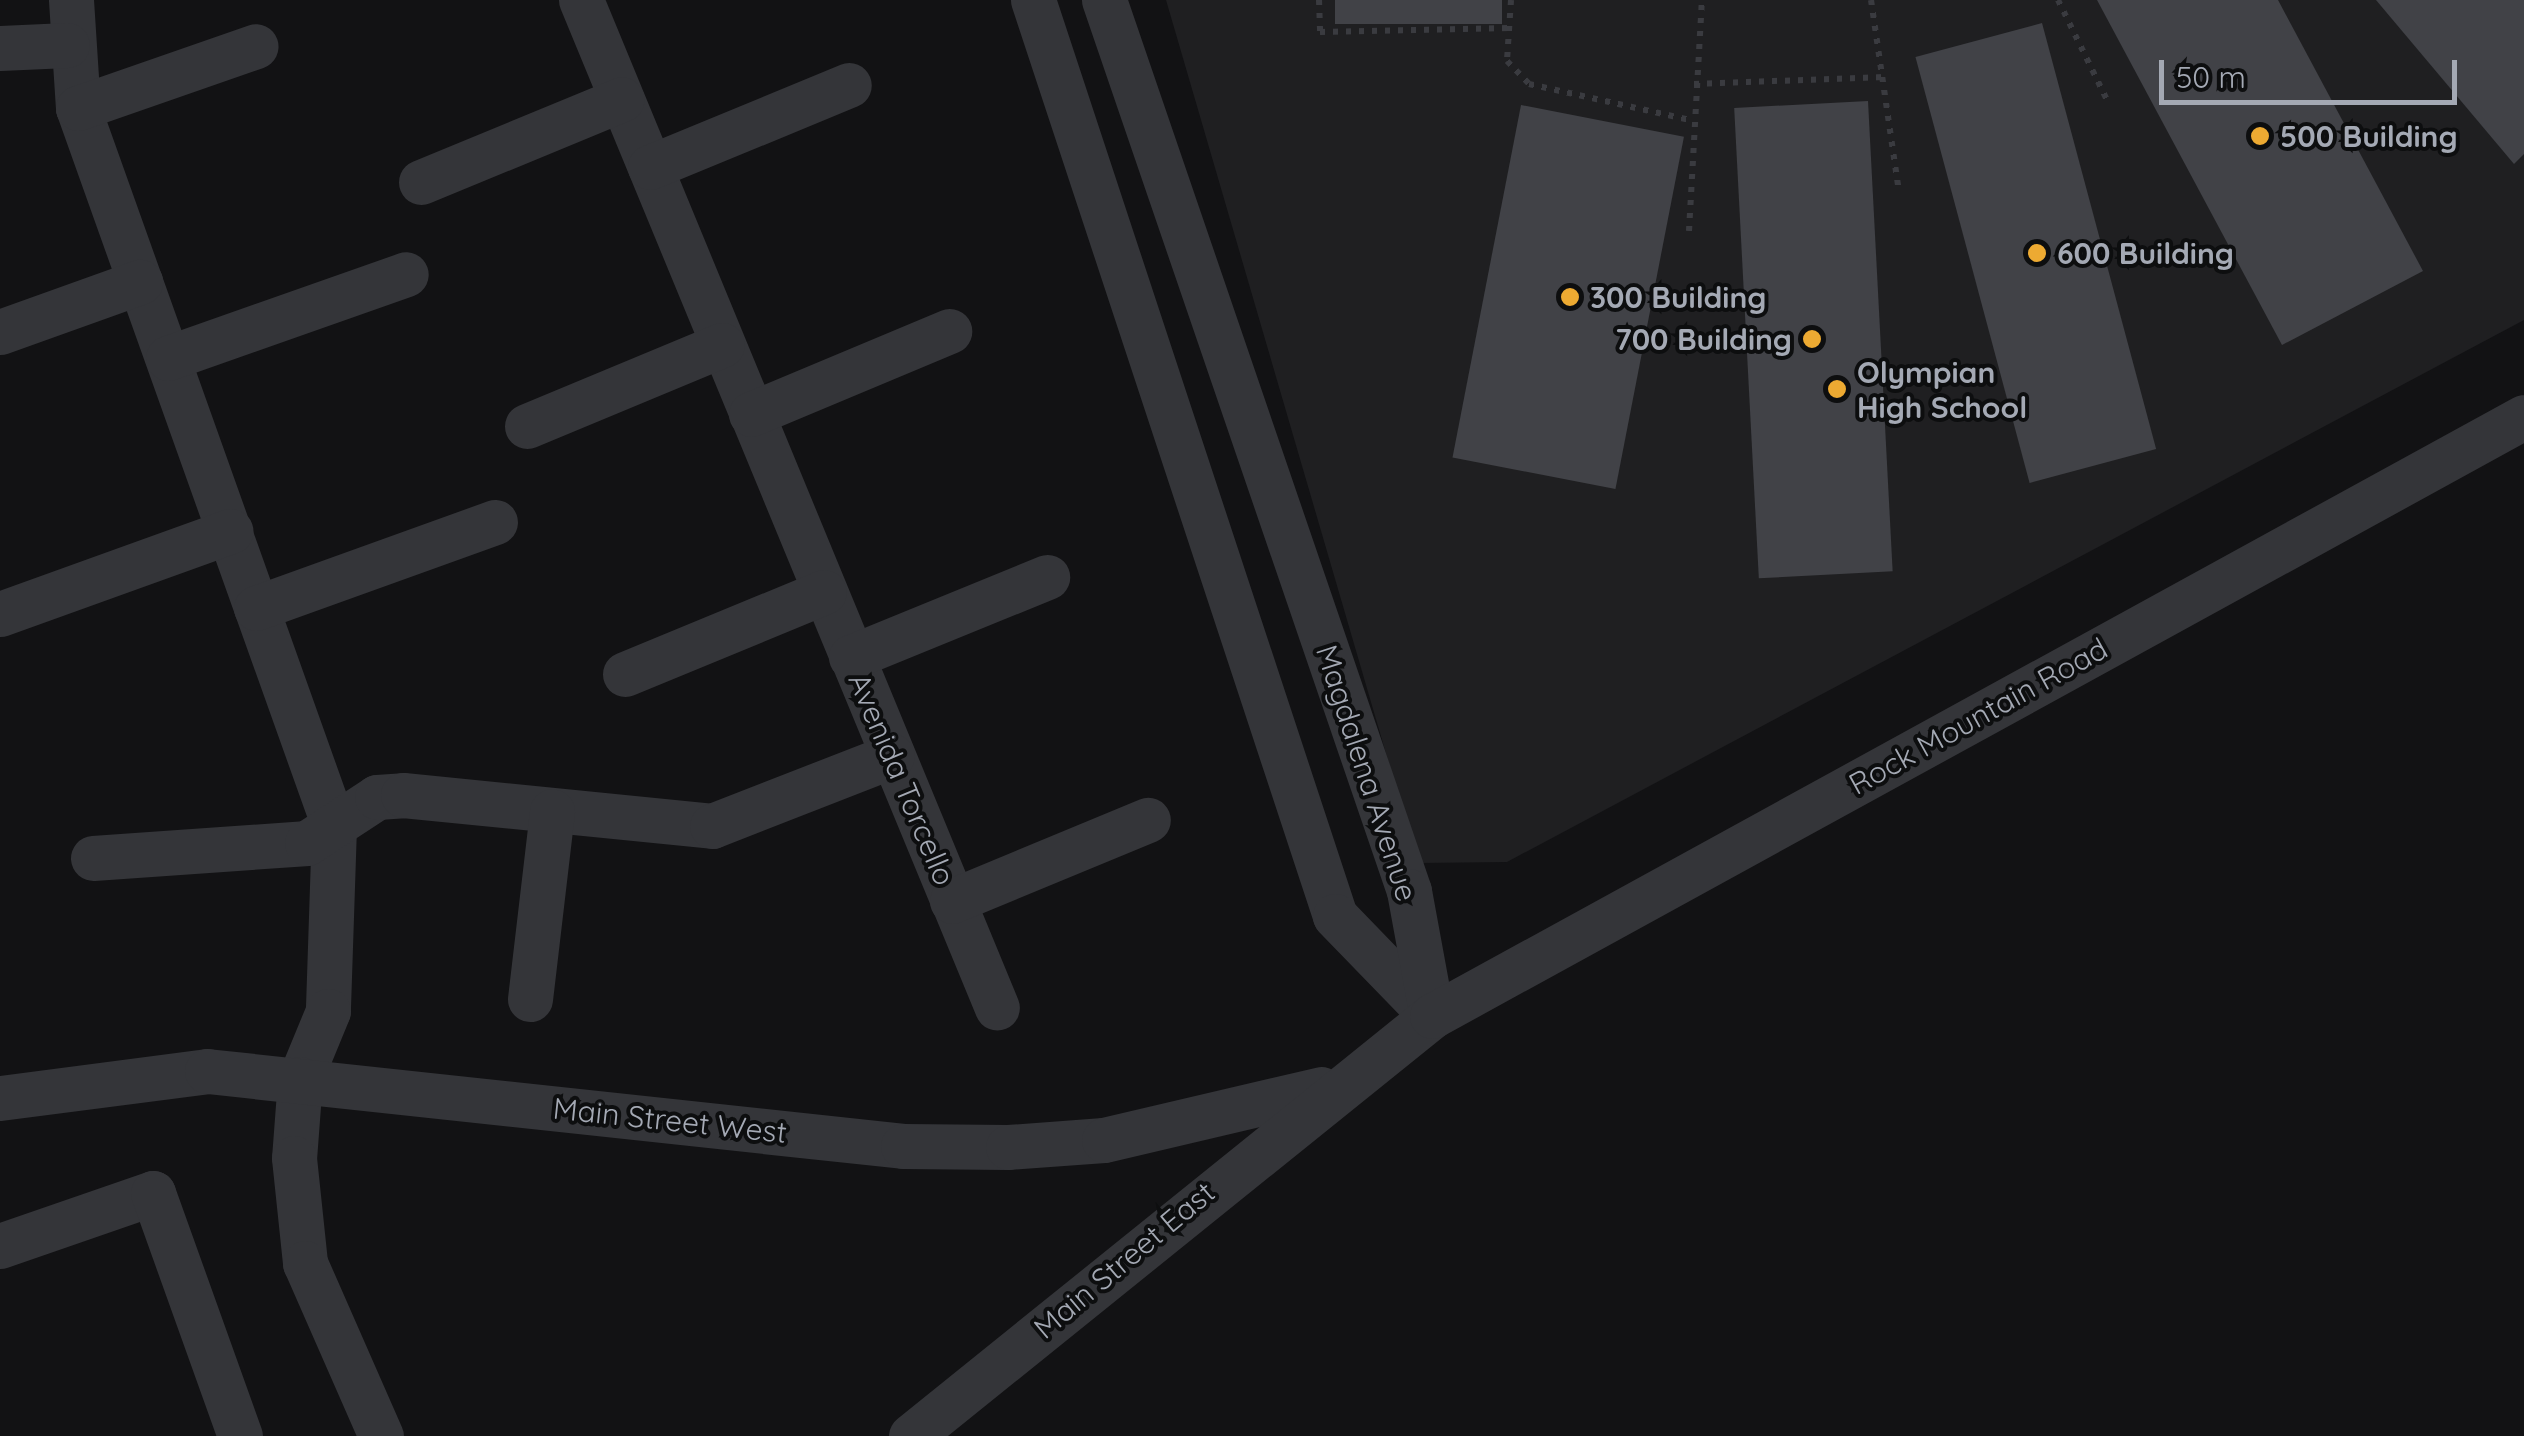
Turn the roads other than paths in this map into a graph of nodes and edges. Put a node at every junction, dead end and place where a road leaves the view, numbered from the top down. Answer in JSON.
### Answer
{"nodes":[{"id":1,"x":71,"y":0,"type":"edge"},
{"id":2,"x":581,"y":0,"type":"edge"},
{"id":3,"x":1033,"y":0,"type":"edge"},
{"id":4,"x":1104,"y":0,"type":"edge"},
{"id":5,"x":67,"y":45,"type":"junction"},
{"id":6,"x":256,"y":46,"type":"dead end"},
{"id":7,"x":0,"y":48,"type":"edge"},
{"id":8,"x":849,"y":85,"type":"dead end"},
{"id":9,"x":622,"y":99,"type":"junction"},
{"id":10,"x":78,"y":108,"type":"junction"},
{"id":11,"x":650,"y":167,"type":"junction"},
{"id":12,"x":422,"y":182,"type":"dead end"},
{"id":13,"x":406,"y":274,"type":"dead end"},
{"id":14,"x":140,"y":282,"type":"junction"},
{"id":15,"x":0,"y":332,"type":"edge"},
{"id":16,"x":949,"y":332,"type":"dead end"},
{"id":17,"x":722,"y":344,"type":"junction"},
{"id":18,"x":168,"y":358,"type":"junction"},
{"id":19,"x":751,"y":414,"type":"junction"},
{"id":20,"x":2524,"y":416,"type":"edge"},
{"id":21,"x":527,"y":426,"type":"dead end"},
{"id":22,"x":495,"y":522,"type":"dead end"},
{"id":23,"x":231,"y":531,"type":"junction"},
{"id":24,"x":1047,"y":577,"type":"dead end"},
{"id":25,"x":824,"y":592,"type":"junction"},
{"id":26,"x":256,"y":608,"type":"junction"},
{"id":27,"x":0,"y":614,"type":"edge"},
{"id":28,"x":851,"y":658,"type":"junction"},
{"id":29,"x":625,"y":674,"type":"dead end"},
{"id":30,"x":892,"y":756,"type":"junction"},
{"id":31,"x":552,"y":811,"type":"junction"},
{"id":32,"x":1148,"y":820,"type":"dead end"},
{"id":33,"x":334,"y":826,"type":"junction"},
{"id":34,"x":93,"y":858,"type":"dead end"},
{"id":35,"x":952,"y":901,"type":"junction"},
{"id":36,"x":530,"y":998,"type":"dead end"},
{"id":37,"x":997,"y":1008,"type":"dead end"},
{"id":38,"x":1432,"y":1016,"type":"junction"},
{"id":39,"x":300,"y":1079,"type":"junction"},
{"id":40,"x":1337,"y":1085,"type":"junction"},
{"id":41,"x":0,"y":1098,"type":"edge"},
{"id":42,"x":0,"y":1246,"type":"edge"},
{"id":43,"x":240,"y":1436,"type":"edge"},
{"id":44,"x":381,"y":1436,"type":"edge"},
{"id":45,"x":911,"y":1436,"type":"edge"}],
"edges":[{"from":1,"to":5,"type":"street"},
{"from":2,"to":9,"type":"street","name":"Avenida Torcello"},
{"from":3,"to":38,"type":"street"},
{"from":4,"to":38,"type":"street","name":"Magdalena Avenue"},
{"from":5,"to":7,"type":"street"},
{"from":5,"to":10,"type":"street"},
{"from":6,"to":10,"type":"street"},
{"from":8,"to":11,"type":"street"},
{"from":9,"to":11,"type":"street","name":"Avenida Torcello"},
{"from":9,"to":12,"type":"street"},
{"from":10,"to":14,"type":"street"},
{"from":11,"to":17,"type":"street","name":"Avenida Torcello"},
{"from":13,"to":18,"type":"street"},
{"from":14,"to":15,"type":"street"},
{"from":14,"to":18,"type":"street"},
{"from":16,"to":19,"type":"street"},
{"from":17,"to":19,"type":"street","name":"Avenida Torcello"},
{"from":17,"to":21,"type":"street"},
{"from":18,"to":23,"type":"street"},
{"from":19,"to":25,"type":"street","name":"Avenida Torcello"},
{"from":20,"to":38,"type":"street","name":"Rock Mountain Road"},
{"from":22,"to":26,"type":"street"},
{"from":23,"to":26,"type":"street"},
{"from":23,"to":27,"type":"street"},
{"from":24,"to":28,"type":"street","name":"Avenida Torcello"},
{"from":25,"to":28,"type":"street","name":"Avenida Torcello"},
{"from":25,"to":29,"type":"street"},
{"from":26,"to":33,"type":"street"},
{"from":28,"to":30,"type":"street","name":"Avenida Torcello"},
{"from":30,"to":31,"type":"street"},
{"from":30,"to":35,"type":"street","name":"Avenida Torcello"},
{"from":31,"to":33,"type":"street"},
{"from":31,"to":36,"type":"street"},
{"from":32,"to":35,"type":"street","name":"Avenida Torcello"},
{"from":33,"to":34,"type":"street"},
{"from":33,"to":39,"type":"street"},
{"from":35,"to":37,"type":"street","name":"Avenida Torcello"},
{"from":38,"to":40,"type":"street","name":"Rock Mountain Road"},
{"from":39,"to":40,"type":"street","name":"Main Street West"},
{"from":39,"to":41,"type":"street","name":"Main Street West"},
{"from":39,"to":44,"type":"street"},
{"from":40,"to":45,"type":"street","name":"Main Street East"},
{"from":42,"to":43,"type":"street"}]}
